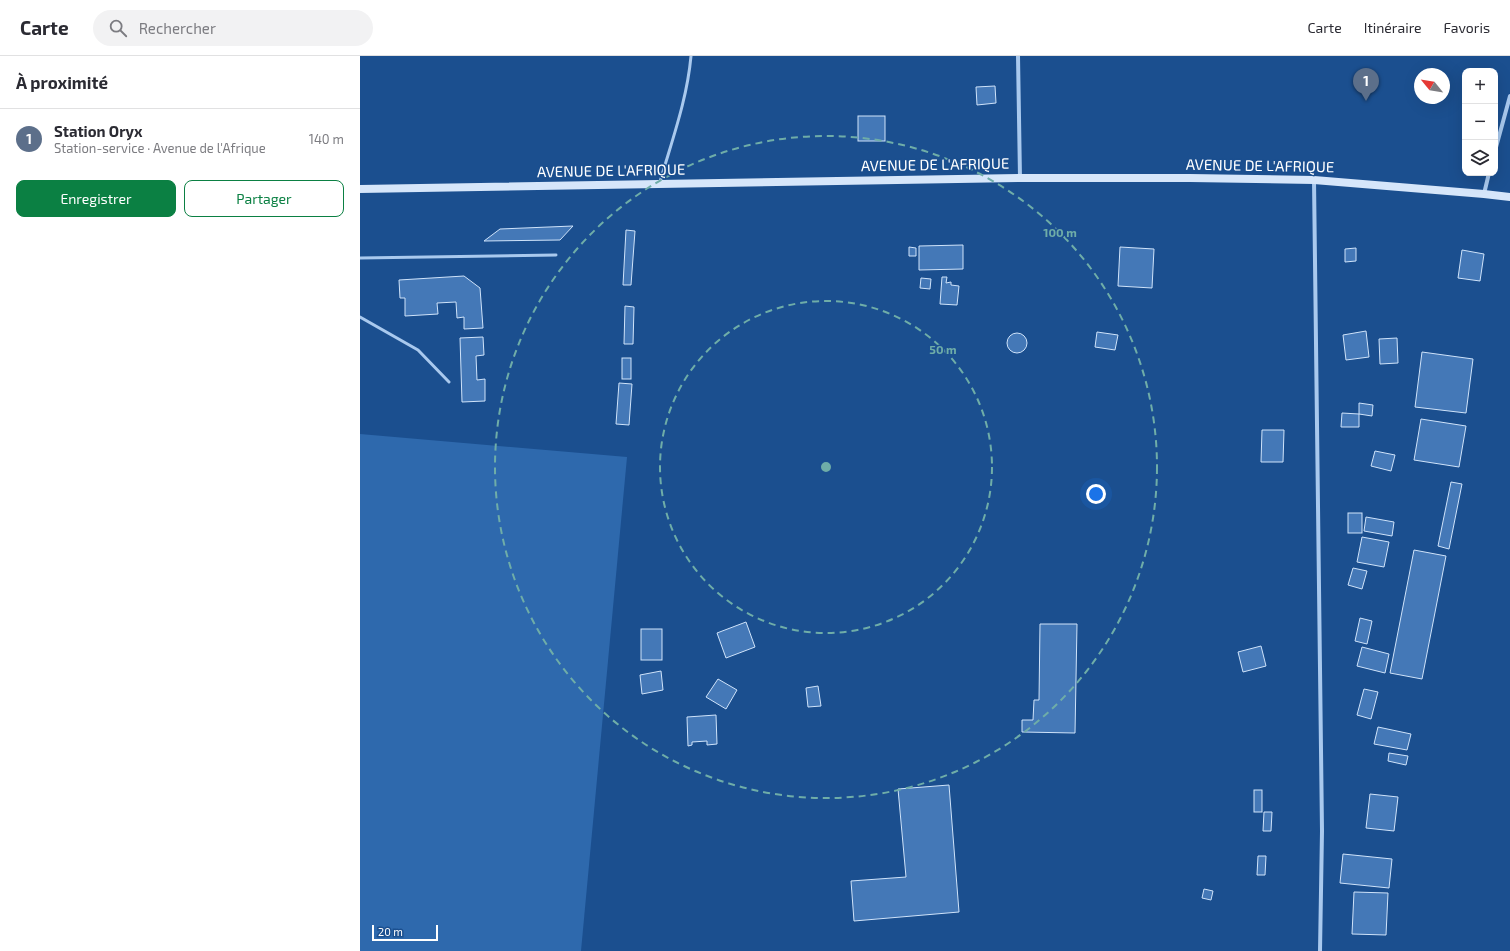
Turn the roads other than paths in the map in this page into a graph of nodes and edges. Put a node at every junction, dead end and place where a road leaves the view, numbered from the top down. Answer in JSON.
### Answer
{"nodes":[{"id":1,"x":691,"y":56,"type":"edge"},
{"id":2,"x":1018,"y":56,"type":"edge"},
{"id":3,"x":1510,"y":96,"type":"edge"},
{"id":4,"x":1498,"y":140,"type":"edge"},
{"id":5,"x":1488,"y":176,"type":"edge"},
{"id":6,"x":1020,"y":178,"type":"junction"},
{"id":7,"x":1314,"y":180,"type":"junction"},
{"id":8,"x":659,"y":184,"type":"junction"},
{"id":9,"x":360,"y":189,"type":"edge"},
{"id":10,"x":1484,"y":194,"type":"junction"},
{"id":11,"x":1510,"y":197,"type":"edge"},
{"id":12,"x":556,"y":255,"type":"dead end"},
{"id":13,"x":360,"y":258,"type":"edge"},
{"id":14,"x":360,"y":317,"type":"edge"},
{"id":15,"x":449,"y":382,"type":"dead end"},
{"id":16,"x":1320,"y":951,"type":"edge"}],
"edges":[{"from":1,"to":8,"type":"lane"},
{"from":2,"to":6,"type":"street"},
{"from":3,"to":4,"type":"street"},
{"from":5,"to":10,"type":"street"},
{"from":6,"to":7,"type":"main road","name":"AVENUE DE L'AFRIQUE"},
{"from":6,"to":8,"type":"main road","name":"AVENUE DE L'AFRIQUE"},
{"from":7,"to":10,"type":"main road","name":"AVENUE DE L'AFRIQUE"},
{"from":7,"to":16,"type":"street"},
{"from":8,"to":9,"type":"main road","name":"AVENUE DE L'AFRIQUE"},
{"from":10,"to":11,"type":"main road","name":"AVENUE DE L'AFRIQUE"},
{"from":12,"to":13,"type":"lane"},
{"from":14,"to":15,"type":"lane"}]}
